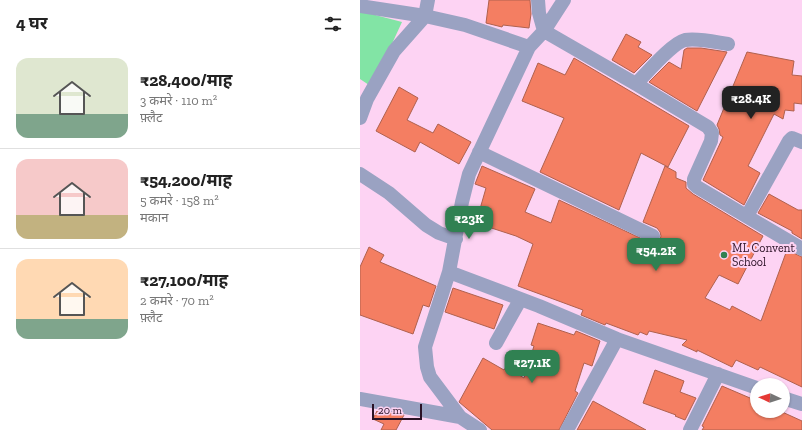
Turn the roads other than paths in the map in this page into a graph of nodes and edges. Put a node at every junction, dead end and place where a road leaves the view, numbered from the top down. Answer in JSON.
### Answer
{"nodes":[{"id":1,"x":428,"y":0,"type":"edge"},
{"id":2,"x":538,"y":0,"type":"edge"},
{"id":3,"x":564,"y":0,"type":"edge"},
{"id":4,"x":360,"y":6,"type":"edge"},
{"id":5,"x":425,"y":16,"type":"junction"},
{"id":6,"x":544,"y":31,"type":"junction"},
{"id":7,"x":728,"y":44,"type":"dead end"},
{"id":8,"x":529,"y":47,"type":"junction"},
{"id":9,"x":636,"y":84,"type":"junction"},
{"id":10,"x":363,"y":96,"type":"edge"},
{"id":11,"x":360,"y":118,"type":"edge"},
{"id":12,"x":802,"y":142,"type":"edge"},
{"id":13,"x":479,"y":152,"type":"junction"},
{"id":14,"x":360,"y":174,"type":"edge"},
{"id":15,"x":747,"y":216,"type":"junction"},
{"id":16,"x":653,"y":236,"type":"dead end"},
{"id":17,"x":456,"y":239,"type":"junction"},
{"id":18,"x":802,"y":249,"type":"edge"},
{"id":19,"x":449,"y":272,"type":"junction"},
{"id":20,"x":520,"y":300,"type":"junction"},
{"id":21,"x":618,"y":339,"type":"junction"},
{"id":22,"x":496,"y":343,"type":"dead end"},
{"id":23,"x":718,"y":374,"type":"junction"},
{"id":24,"x":750,"y":385,"type":"edge"},
{"id":25,"x":360,"y":399,"type":"edge"},
{"id":26,"x":790,"y":400,"type":"edge"},
{"id":27,"x":802,"y":404,"type":"edge"},
{"id":28,"x":460,"y":416,"type":"junction"},
{"id":29,"x":480,"y":430,"type":"edge"},
{"id":30,"x":567,"y":430,"type":"edge"},
{"id":31,"x":691,"y":430,"type":"edge"}],
"edges":[{"from":1,"to":5,"type":"street"},
{"from":2,"to":6,"type":"street"},
{"from":3,"to":6,"type":"street"},
{"from":4,"to":5,"type":"street"},
{"from":5,"to":8,"type":"street"},
{"from":5,"to":10,"type":"street"},
{"from":6,"to":8,"type":"street"},
{"from":6,"to":9,"type":"street"},
{"from":7,"to":9,"type":"street"},
{"from":8,"to":13,"type":"street"},
{"from":9,"to":15,"type":"street"},
{"from":10,"to":11,"type":"street"},
{"from":12,"to":15,"type":"street"},
{"from":13,"to":16,"type":"street"},
{"from":13,"to":17,"type":"street"},
{"from":14,"to":17,"type":"street"},
{"from":15,"to":18,"type":"street"},
{"from":17,"to":19,"type":"street"},
{"from":19,"to":20,"type":"street"},
{"from":19,"to":28,"type":"street"},
{"from":20,"to":21,"type":"street"},
{"from":20,"to":22,"type":"street"},
{"from":21,"to":23,"type":"street"},
{"from":21,"to":30,"type":"street"},
{"from":23,"to":24,"type":"street"},
{"from":23,"to":31,"type":"street"},
{"from":25,"to":28,"type":"street"},
{"from":26,"to":27,"type":"street"},
{"from":28,"to":29,"type":"street"}]}
